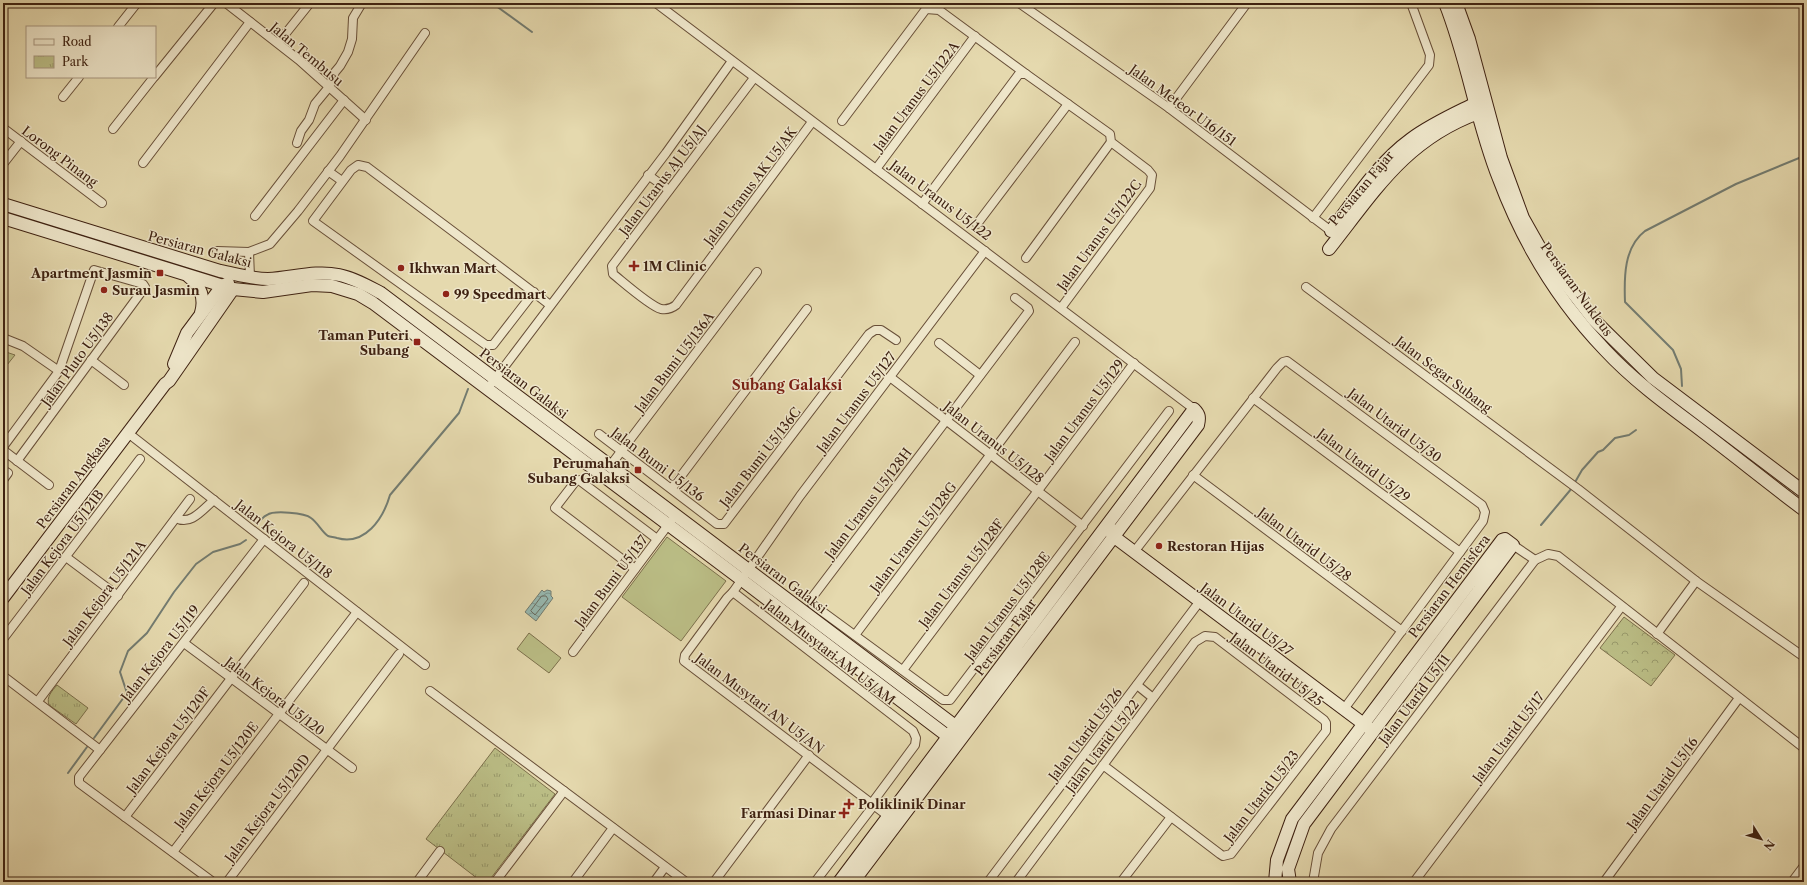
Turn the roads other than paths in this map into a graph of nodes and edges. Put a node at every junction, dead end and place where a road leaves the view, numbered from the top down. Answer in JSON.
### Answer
{"nodes":[{"id":1,"x":136,"y":3,"type":"edge"},
{"id":2,"x":214,"y":3,"type":"edge"},
{"id":3,"x":310,"y":3,"type":"edge"},
{"id":4,"x":362,"y":3,"type":"edge"},
{"id":5,"x":656,"y":3,"type":"edge"},
{"id":6,"x":1019,"y":3,"type":"edge"},
{"id":7,"x":1247,"y":3,"type":"edge"},
{"id":8,"x":1411,"y":3,"type":"edge"},
{"id":9,"x":1446,"y":3,"type":"edge"},
{"id":10,"x":1456,"y":3,"type":"edge"},
{"id":11,"x":231,"y":5,"type":"edge"},
{"id":12,"x":250,"y":22,"type":"junction"},
{"id":13,"x":119,"y":26,"type":"edge"},
{"id":14,"x":425,"y":34,"type":"dead end"},
{"id":15,"x":975,"y":36,"type":"junction"},
{"id":16,"x":278,"y":44,"type":"junction"},
{"id":17,"x":732,"y":61,"type":"junction"},
{"id":18,"x":1023,"y":74,"type":"junction"},
{"id":19,"x":156,"y":76,"type":"edge"},
{"id":20,"x":78,"y":78,"type":"edge"},
{"id":21,"x":154,"y":78,"type":"edge"},
{"id":22,"x":754,"y":78,"type":"junction"},
{"id":23,"x":329,"y":87,"type":"junction"},
{"id":24,"x":63,"y":97,"type":"dead end"},
{"id":25,"x":344,"y":100,"type":"junction"},
{"id":26,"x":1068,"y":104,"type":"junction"},
{"id":27,"x":1169,"y":108,"type":"junction"},
{"id":28,"x":1477,"y":108,"type":"junction"},
{"id":29,"x":366,"y":120,"type":"junction"},
{"id":30,"x":842,"y":121,"type":"dead end"},
{"id":31,"x":812,"y":122,"type":"junction"},
{"id":32,"x":3,"y":128,"type":"edge"},
{"id":33,"x":113,"y":129,"type":"dead end"},
{"id":34,"x":21,"y":141,"type":"junction"},
{"id":35,"x":1111,"y":142,"type":"junction"},
{"id":36,"x":298,"y":143,"type":"dead end"},
{"id":37,"x":143,"y":163,"type":"dead end"},
{"id":38,"x":3,"y":164,"type":"edge"},
{"id":39,"x":876,"y":169,"type":"junction"},
{"id":40,"x":328,"y":171,"type":"junction"},
{"id":41,"x":648,"y":175,"type":"junction"},
{"id":42,"x":1152,"y":175,"type":"joint"},
{"id":43,"x":342,"y":181,"type":"junction"},
{"id":44,"x":669,"y":190,"type":"junction"},
{"id":45,"x":102,"y":203,"type":"dead end"},
{"id":46,"x":3,"y":204,"type":"edge"},
{"id":47,"x":922,"y":204,"type":"junction"},
{"id":48,"x":255,"y":216,"type":"dead end"},
{"id":49,"x":3,"y":218,"type":"edge"},
{"id":50,"x":1313,"y":218,"type":"junction"},
{"id":51,"x":977,"y":224,"type":"dead end"},
{"id":52,"x":1331,"y":231,"type":"joint"},
{"id":53,"x":1329,"y":249,"type":"dead end"},
{"id":54,"x":217,"y":251,"type":"dead end"},
{"id":55,"x":985,"y":251,"type":"junction"},
{"id":56,"x":249,"y":252,"type":"junction"},
{"id":57,"x":1026,"y":258,"type":"dead end"},
{"id":58,"x":193,"y":264,"type":"junction"},
{"id":59,"x":757,"y":272,"type":"dead end"},
{"id":60,"x":186,"y":275,"type":"junction"},
{"id":61,"x":250,"y":277,"type":"junction"},
{"id":62,"x":268,"y":279,"type":"junction"},
{"id":63,"x":228,"y":286,"type":"junction"},
{"id":64,"x":1306,"y":287,"type":"dead end"},
{"id":65,"x":534,"y":292,"type":"junction"},
{"id":66,"x":638,"y":293,"type":"joint"},
{"id":67,"x":1015,"y":298,"type":"dead end"},
{"id":68,"x":550,"y":305,"type":"junction"},
{"id":69,"x":1061,"y":308,"type":"junction"},
{"id":70,"x":807,"y":310,"type":"dead end"},
{"id":71,"x":200,"y":315,"type":"junction"},
{"id":72,"x":3,"y":338,"type":"edge"},
{"id":73,"x":896,"y":340,"type":"dead end"},
{"id":74,"x":1075,"y":342,"type":"dead end"},
{"id":75,"x":939,"y":343,"type":"dead end"},
{"id":76,"x":92,"y":360,"type":"junction"},
{"id":77,"x":1134,"y":363,"type":"junction"},
{"id":78,"x":59,"y":372,"type":"junction"},
{"id":79,"x":980,"y":375,"type":"junction"},
{"id":80,"x":890,"y":377,"type":"junction"},
{"id":81,"x":495,"y":379,"type":"junction"},
{"id":82,"x":165,"y":384,"type":"junction"},
{"id":83,"x":124,"y":385,"type":"dead end"},
{"id":84,"x":487,"y":390,"type":"junction"},
{"id":85,"x":1253,"y":398,"type":"junction"},
{"id":86,"x":1194,"y":408,"type":"junction"},
{"id":87,"x":1169,"y":411,"type":"dead end"},
{"id":88,"x":946,"y":420,"type":"junction"},
{"id":89,"x":128,"y":433,"type":"junction"},
{"id":90,"x":599,"y":434,"type":"dead end"},
{"id":91,"x":3,"y":448,"type":"edge"},
{"id":92,"x":622,"y":450,"type":"junction"},
{"id":93,"x":990,"y":454,"type":"junction"},
{"id":94,"x":140,"y":459,"type":"dead end"},
{"id":95,"x":17,"y":461,"type":"junction"},
{"id":96,"x":610,"y":466,"type":"junction"},
{"id":97,"x":1150,"y":467,"type":"junction"},
{"id":98,"x":3,"y":470,"type":"edge"},
{"id":99,"x":1194,"y":475,"type":"junction"},
{"id":100,"x":3,"y":480,"type":"edge"},
{"id":101,"x":49,"y":485,"type":"dead end"},
{"id":102,"x":672,"y":488,"type":"junction"},
{"id":103,"x":1038,"y":491,"type":"junction"},
{"id":104,"x":1804,"y":492,"type":"edge"},
{"id":105,"x":190,"y":499,"type":"dead end"},
{"id":106,"x":214,"y":500,"type":"junction"},
{"id":107,"x":1804,"y":510,"type":"edge"},
{"id":108,"x":675,"y":515,"type":"junction"},
{"id":109,"x":176,"y":518,"type":"junction"},
{"id":110,"x":724,"y":524,"type":"joint"},
{"id":111,"x":667,"y":525,"type":"junction"},
{"id":112,"x":1083,"y":526,"type":"junction"},
{"id":113,"x":1113,"y":536,"type":"junction"},
{"id":114,"x":264,"y":539,"type":"junction"},
{"id":115,"x":657,"y":539,"type":"junction"},
{"id":116,"x":1513,"y":545,"type":"junction"},
{"id":117,"x":1134,"y":552,"type":"junction"},
{"id":118,"x":1460,"y":552,"type":"junction"},
{"id":119,"x":66,"y":557,"type":"junction"},
{"id":120,"x":1535,"y":560,"type":"junction"},
{"id":121,"x":635,"y":569,"type":"junction"},
{"id":122,"x":746,"y":575,"type":"junction"},
{"id":123,"x":1696,"y":580,"type":"junction"},
{"id":124,"x":304,"y":583,"type":"dead end"},
{"id":125,"x":733,"y":592,"type":"junction"},
{"id":126,"x":1055,"y":594,"type":"junction"},
{"id":127,"x":118,"y":596,"type":"junction"},
{"id":128,"x":3,"y":598,"type":"edge"},
{"id":129,"x":1200,"y":601,"type":"junction"},
{"id":130,"x":1622,"y":606,"type":"junction"},
{"id":131,"x":357,"y":612,"type":"junction"},
{"id":132,"x":1402,"y":631,"type":"junction"},
{"id":133,"x":1657,"y":634,"type":"junction"},
{"id":134,"x":855,"y":635,"type":"junction"},
{"id":135,"x":1215,"y":637,"type":"joint"},
{"id":136,"x":3,"y":639,"type":"edge"},
{"id":137,"x":184,"y":643,"type":"junction"},
{"id":138,"x":573,"y":652,"type":"dead end"},
{"id":139,"x":399,"y":654,"type":"dead end"},
{"id":140,"x":1804,"y":657,"type":"edge"},
{"id":141,"x":425,"y":665,"type":"dead end"},
{"id":142,"x":903,"y":670,"type":"junction"},
{"id":143,"x":3,"y":676,"type":"edge"},
{"id":144,"x":231,"y":678,"type":"junction"},
{"id":145,"x":1137,"y":686,"type":"junction"},
{"id":146,"x":430,"y":691,"type":"dead end"},
{"id":147,"x":1153,"y":698,"type":"junction"},
{"id":148,"x":1739,"y":698,"type":"junction"},
{"id":149,"x":38,"y":701,"type":"junction"},
{"id":150,"x":1344,"y":709,"type":"junction"},
{"id":151,"x":278,"y":713,"type":"junction"},
{"id":152,"x":1324,"y":720,"type":"joint"},
{"id":153,"x":1362,"y":723,"type":"junction"},
{"id":154,"x":960,"y":730,"type":"junction"},
{"id":155,"x":1374,"y":732,"type":"junction"},
{"id":156,"x":952,"y":740,"type":"junction"},
{"id":157,"x":1804,"y":748,"type":"edge"},
{"id":158,"x":327,"y":749,"type":"junction"},
{"id":159,"x":100,"y":750,"type":"junction"},
{"id":160,"x":809,"y":755,"type":"junction"},
{"id":161,"x":1103,"y":765,"type":"junction"},
{"id":162,"x":352,"y":768,"type":"dead end"},
{"id":163,"x":564,"y":791,"type":"junction"},
{"id":164,"x":873,"y":804,"type":"junction"},
{"id":165,"x":888,"y":816,"type":"junction"},
{"id":166,"x":125,"y":817,"type":"junction"},
{"id":167,"x":1171,"y":817,"type":"junction"},
{"id":168,"x":613,"y":828,"type":"junction"},
{"id":169,"x":440,"y":851,"type":"dead end"},
{"id":170,"x":173,"y":852,"type":"junction"},
{"id":171,"x":1804,"y":866,"type":"edge"},
{"id":172,"x":665,"y":867,"type":"junction"},
{"id":173,"x":213,"y":882,"type":"edge"},
{"id":174,"x":227,"y":882,"type":"edge"},
{"id":175,"x":417,"y":882,"type":"edge"},
{"id":176,"x":494,"y":882,"type":"edge"},
{"id":177,"x":573,"y":882,"type":"edge"},
{"id":178,"x":654,"y":882,"type":"edge"},
{"id":179,"x":686,"y":882,"type":"edge"},
{"id":180,"x":714,"y":882,"type":"edge"},
{"id":181,"x":815,"y":882,"type":"edge"},
{"id":182,"x":839,"y":882,"type":"edge"},
{"id":183,"x":853,"y":882,"type":"edge"},
{"id":184,"x":988,"y":882,"type":"edge"},
{"id":185,"x":1016,"y":882,"type":"edge"},
{"id":186,"x":1122,"y":882,"type":"edge"},
{"id":187,"x":1275,"y":882,"type":"edge"},
{"id":188,"x":1290,"y":882,"type":"edge"},
{"id":189,"x":1313,"y":882,"type":"edge"},
{"id":190,"x":1414,"y":882,"type":"edge"},
{"id":191,"x":1604,"y":882,"type":"edge"},
{"id":192,"x":1792,"y":882,"type":"edge"}],
"edges":[{"from":1,"to":13,"type":"street"},
{"from":2,"to":19,"type":"street"},
{"from":3,"to":16,"type":"street"},
{"from":4,"to":23,"type":"street"},
{"from":5,"to":17,"type":"street","name":"Jalan Uranus U5/122"},
{"from":6,"to":27,"type":"street","name":"Jalan Meteor U16/151"},
{"from":7,"to":27,"type":"street"},
{"from":8,"to":50,"type":"street"},
{"from":9,"to":28,"type":"street","name":"Persiaran Nukleus"},
{"from":10,"to":104,"type":"street","name":"Persiaran Nukleus"},
{"from":11,"to":12,"type":"street","name":"Jalan Tembusu"},
{"from":12,"to":16,"type":"street","name":"Jalan Tembusu"},
{"from":12,"to":37,"type":"street"},
{"from":14,"to":29,"type":"street"},
{"from":15,"to":18,"type":"street","name":"Jalan Uranus U5/122A"},
{"from":15,"to":30,"type":"street","name":"Jalan Uranus U5/122A"},
{"from":15,"to":39,"type":"street","name":"Jalan Uranus U5/122A"},
{"from":16,"to":23,"type":"street","name":"Jalan Tembusu"},
{"from":17,"to":22,"type":"street","name":"Jalan Uranus U5/122"},
{"from":17,"to":41,"type":"street"},
{"from":18,"to":26,"type":"street","name":"Jalan Uranus U5/122A"},
{"from":18,"to":47,"type":"street"},
{"from":20,"to":24,"type":"street"},
{"from":21,"to":33,"type":"street"},
{"from":22,"to":31,"type":"street","name":"Jalan Uranus U5/122"},
{"from":22,"to":44,"type":"street","name":"Jalan Uranus AJ U5/AJ"},
{"from":23,"to":25,"type":"street","name":"Jalan Tembusu"},
{"from":23,"to":36,"type":"street"},
{"from":25,"to":29,"type":"street","name":"Jalan Tembusu"},
{"from":25,"to":48,"type":"street"},
{"from":26,"to":35,"type":"street","name":"Jalan Uranus U5/122A"},
{"from":26,"to":51,"type":"street"},
{"from":27,"to":50,"type":"street","name":"Jalan Meteor U16/151"},
{"from":28,"to":52,"type":"street","name":"Persiaran Fajar"},
{"from":28,"to":53,"type":"street","name":"Persiaran Fajar"},
{"from":28,"to":107,"type":"street","name":"Persiaran Nukleus"},
{"from":29,"to":40,"type":"street"},
{"from":31,"to":39,"type":"street","name":"Jalan Uranus U5/122"},
{"from":31,"to":66,"type":"street","name":"Jalan Uranus AK U5/AK"},
{"from":32,"to":34,"type":"street","name":"Lorong Pinang"},
{"from":34,"to":38,"type":"street"},
{"from":34,"to":45,"type":"street","name":"Lorong Pinang"},
{"from":35,"to":42,"type":"street","name":"Jalan Uranus U5/122A"},
{"from":35,"to":57,"type":"street"},
{"from":39,"to":47,"type":"street","name":"Jalan Uranus U5/122"},
{"from":40,"to":43,"type":"street"},
{"from":40,"to":56,"type":"street"},
{"from":41,"to":44,"type":"street"},
{"from":41,"to":68,"type":"street"},
{"from":42,"to":69,"type":"street","name":"Jalan Uranus U5/122C"},
{"from":43,"to":65,"type":"street"},
{"from":43,"to":65,"type":"street"},
{"from":44,"to":66,"type":"street","name":"Jalan Uranus AJ U5/AJ"},
{"from":46,"to":58,"type":"street","name":"Persiaran Galaksi"},
{"from":47,"to":55,"type":"street","name":"Jalan Uranus U5/122"},
{"from":49,"to":60,"type":"street","name":"Persiaran Galaksi"},
{"from":50,"to":52,"type":"street","name":"Jalan Meteor U16/151"},
{"from":54,"to":56,"type":"street"},
{"from":55,"to":69,"type":"street","name":"Jalan Uranus U5/122"},
{"from":55,"to":80,"type":"street","name":"Jalan Uranus U5/127"},
{"from":56,"to":61,"type":"street"},
{"from":58,"to":61,"type":"street","name":"Persiaran Galaksi"},
{"from":58,"to":63,"type":"street"},
{"from":59,"to":92,"type":"street","name":"Jalan Bumi U5/136A"},
{"from":60,"to":63,"type":"street","name":"Persiaran Galaksi"},
{"from":60,"to":71,"type":"street"},
{"from":61,"to":62,"type":"street","name":"Persiaran Galaksi"},
{"from":62,"to":63,"type":"street"},
{"from":62,"to":81,"type":"street","name":"Persiaran Galaksi"},
{"from":63,"to":71,"type":"street","name":"Persiaran Angkasa"},
{"from":63,"to":82,"type":"street","name":"Persiaran Angkasa"},
{"from":63,"to":84,"type":"street","name":"Persiaran Galaksi"},
{"from":64,"to":123,"type":"street","name":"Jalan Segar Subang"},
{"from":65,"to":68,"type":"street"},
{"from":67,"to":79,"type":"street","name":"Jalan Uranus U5/128H"},
{"from":68,"to":81,"type":"street"},
{"from":69,"to":77,"type":"street","name":"Jalan Uranus U5/122"},
{"from":70,"to":102,"type":"street"},
{"from":71,"to":82,"type":"street","name":"Persiaran Angkasa"},
{"from":72,"to":78,"type":"street","name":"Jalan Pluto U5/138"},
{"from":73,"to":110,"type":"street","name":"Jalan Bumi U5/136C"},
{"from":74,"to":93,"type":"street","name":"Jalan Uranus U5/128G"},
{"from":75,"to":79,"type":"street"},
{"from":76,"to":78,"type":"street","name":"Jalan Pluto U5/138"},
{"from":76,"to":83,"type":"street"},
{"from":76,"to":95,"type":"street","name":"Jalan Pluto U5/138"},
{"from":77,"to":86,"type":"street","name":"Jalan Uranus U5/122"},
{"from":77,"to":103,"type":"street","name":"Jalan Uranus U5/129"},
{"from":78,"to":91,"type":"street","name":"Jalan Pluto U5/138"},
{"from":79,"to":88,"type":"street","name":"Jalan Uranus U5/128H"},
{"from":80,"to":88,"type":"street","name":"Jalan Uranus U5/128"},
{"from":80,"to":122,"type":"street","name":"Jalan Uranus U5/127"},
{"from":81,"to":84,"type":"street"},
{"from":81,"to":96,"type":"street","name":"Persiaran Galaksi"},
{"from":82,"to":89,"type":"street","name":"Persiaran Angkasa"},
{"from":84,"to":111,"type":"street","name":"Persiaran Galaksi"},
{"from":85,"to":99,"type":"street"},
{"from":85,"to":118,"type":"street","name":"Jalan Utarid U5/29"},
{"from":85,"to":118,"type":"street","name":"Jalan Utarid U5/30"},
{"from":86,"to":97,"type":"street","name":"Persiaran Fajar"},
{"from":86,"to":113,"type":"street","name":"Persiaran Fajar"},
{"from":87,"to":112,"type":"street","name":"Jalan Uranus U5/128E"},
{"from":88,"to":93,"type":"street","name":"Jalan Uranus U5/128"},
{"from":88,"to":134,"type":"street","name":"Jalan Uranus U5/128H"},
{"from":89,"to":106,"type":"street","name":"Jalan Kejora U5/118"},
{"from":89,"to":128,"type":"street","name":"Persiaran Angkasa"},
{"from":90,"to":92,"type":"street","name":"Jalan Bumi U5/136"},
{"from":91,"to":95,"type":"street","name":"Jalan Pluto U5/138"},
{"from":92,"to":96,"type":"street","name":"Jalan Bumi U5/136A"},
{"from":92,"to":102,"type":"street","name":"Jalan Bumi U5/136"},
{"from":93,"to":103,"type":"street","name":"Jalan Uranus U5/128"},
{"from":93,"to":134,"type":"street","name":"Jalan Uranus U5/128G"},
{"from":94,"to":119,"type":"street","name":"Jalan Kejora U5/121B"},
{"from":95,"to":101,"type":"street","name":"Jalan Pluto U5/138"},
{"from":96,"to":108,"type":"street","name":"Persiaran Galaksi"},
{"from":97,"to":113,"type":"street"},
{"from":97,"to":126,"type":"street","name":"Persiaran Fajar"},
{"from":98,"to":100,"type":"street"},
{"from":99,"to":117,"type":"street"},
{"from":99,"to":132,"type":"street","name":"Jalan Utarid U5/28"},
{"from":102,"to":110,"type":"street","name":"Jalan Bumi U5/136"},
{"from":103,"to":112,"type":"street","name":"Jalan Uranus U5/128"},
{"from":103,"to":142,"type":"street","name":"Jalan Uranus U5/128F"},
{"from":105,"to":109,"type":"street","name":"Jalan Kejora U5/121A"},
{"from":106,"to":109,"type":"street"},
{"from":106,"to":114,"type":"street","name":"Jalan Kejora U5/118"},
{"from":108,"to":111,"type":"street","name":"Jalan Bumi U5/137"},
{"from":108,"to":122,"type":"street","name":"Persiaran Galaksi"},
{"from":109,"to":127,"type":"street","name":"Jalan Kejora U5/121A"},
{"from":111,"to":115,"type":"street","name":"Jalan Bumi U5/137"},
{"from":111,"to":122,"type":"street","name":"Persiaran Galaksi"},
{"from":112,"to":142,"type":"street","name":"Jalan Uranus U5/128E"},
{"from":113,"to":117,"type":"street","name":"Jalan Utarid U5/27"},
{"from":113,"to":126,"type":"street"},
{"from":113,"to":154,"type":"street","name":"Persiaran Fajar"},
{"from":114,"to":131,"type":"street","name":"Jalan Kejora U5/118"},
{"from":114,"to":137,"type":"street","name":"Jalan Kejora U5/119"},
{"from":115,"to":121,"type":"street","name":"Jalan Bumi U5/137"},
{"from":115,"to":121,"type":"street"},
{"from":116,"to":120,"type":"street"},
{"from":116,"to":153,"type":"street","name":"Persiaran Hemisfera"},
{"from":116,"to":155,"type":"street","name":"Persiaran Hemisfera"},
{"from":117,"to":129,"type":"street","name":"Jalan Utarid U5/27"},
{"from":118,"to":132,"type":"street"},
{"from":119,"to":127,"type":"street"},
{"from":119,"to":136,"type":"street","name":"Jalan Kejora U5/121B"},
{"from":120,"to":130,"type":"street"},
{"from":120,"to":189,"type":"street","name":"Jalan Utarid U5/11"},
{"from":121,"to":138,"type":"street","name":"Jalan Bumi U5/137"},
{"from":122,"to":125,"type":"street"},
{"from":122,"to":154,"type":"street","name":"Persiaran Galaksi"},
{"from":122,"to":156,"type":"street","name":"Persiaran Galaksi"},
{"from":123,"to":133,"type":"street"},
{"from":123,"to":140,"type":"street","name":"Jalan Segar Subang"},
{"from":124,"to":144,"type":"street","name":"Jalan Kejora U5/120F"},
{"from":125,"to":160,"type":"street","name":"Jalan Musytari AN U5/AN"},
{"from":125,"to":164,"type":"street","name":"Jalan Musytari AM U5/AM"},
{"from":126,"to":154,"type":"street","name":"Persiaran Fajar"},
{"from":127,"to":149,"type":"street","name":"Jalan Kejora U5/121A"},
{"from":129,"to":145,"type":"street","name":"Jalan Utarid U5/26"},
{"from":129,"to":150,"type":"street","name":"Jalan Utarid U5/27"},
{"from":130,"to":133,"type":"street"},
{"from":130,"to":190,"type":"street","name":"Jalan Utarid U5/17"},
{"from":131,"to":141,"type":"street","name":"Jalan Kejora U5/118"},
{"from":131,"to":151,"type":"street","name":"Jalan Kejora U5/120E"},
{"from":132,"to":150,"type":"street"},
{"from":133,"to":148,"type":"street"},
{"from":134,"to":142,"type":"street"},
{"from":135,"to":147,"type":"street","name":"Jalan Utarid U5/22"},
{"from":135,"to":152,"type":"street","name":"Jalan Utarid U5/25"},
{"from":137,"to":144,"type":"street","name":"Jalan Kejora U5/120"},
{"from":137,"to":159,"type":"street","name":"Jalan Kejora U5/119"},
{"from":139,"to":158,"type":"street","name":"Jalan Kejora U5/120D"},
{"from":143,"to":149,"type":"street"},
{"from":144,"to":151,"type":"street","name":"Jalan Kejora U5/120"},
{"from":144,"to":166,"type":"street","name":"Jalan Kejora U5/120F"},
{"from":145,"to":147,"type":"street"},
{"from":145,"to":184,"type":"street","name":"Jalan Utarid U5/26"},
{"from":146,"to":163,"type":"street"},
{"from":147,"to":161,"type":"street","name":"Jalan Utarid U5/22"},
{"from":148,"to":157,"type":"street"},
{"from":148,"to":191,"type":"street","name":"Jalan Utarid U5/16"},
{"from":149,"to":159,"type":"street"},
{"from":150,"to":153,"type":"street","name":"Jalan Utarid U5/27"},
{"from":151,"to":158,"type":"street","name":"Jalan Kejora U5/120"},
{"from":151,"to":170,"type":"street","name":"Jalan Kejora U5/120E"},
{"from":152,"to":167,"type":"street","name":"Jalan Utarid U5/23"},
{"from":153,"to":155,"type":"street","name":"Jalan Utarid U5/27"},
{"from":153,"to":187,"type":"street","name":"Persiaran Hemisfera"},
{"from":154,"to":156,"type":"street","name":"Persiaran Fajar"},
{"from":155,"to":188,"type":"street","name":"Persiaran Hemisfera"},
{"from":156,"to":165,"type":"street","name":"Persiaran Fajar"},
{"from":156,"to":183,"type":"street","name":"Persiaran Fajar"},
{"from":158,"to":162,"type":"street","name":"Jalan Kejora U5/120"},
{"from":158,"to":174,"type":"street","name":"Jalan Kejora U5/120D"},
{"from":159,"to":166,"type":"street","name":"Jalan Kejora U5/119"},
{"from":160,"to":164,"type":"street","name":"Jalan Musytari AN U5/AN"},
{"from":160,"to":180,"type":"street"},
{"from":161,"to":167,"type":"street","name":"Jalan Utarid U5/23"},
{"from":161,"to":185,"type":"street","name":"Jalan Utarid U5/22"},
{"from":163,"to":168,"type":"street"},
{"from":163,"to":176,"type":"street"},
{"from":164,"to":165,"type":"street","name":"Jalan Musytari AN U5/AN"},
{"from":164,"to":181,"type":"street"},
{"from":165,"to":182,"type":"street","name":"Persiaran Fajar"},
{"from":166,"to":170,"type":"street"},
{"from":167,"to":186,"type":"street"},
{"from":168,"to":172,"type":"street"},
{"from":168,"to":177,"type":"street"},
{"from":169,"to":175,"type":"street"},
{"from":170,"to":173,"type":"street"},
{"from":171,"to":192,"type":"street"},
{"from":172,"to":178,"type":"street"},
{"from":172,"to":179,"type":"street"}]}
